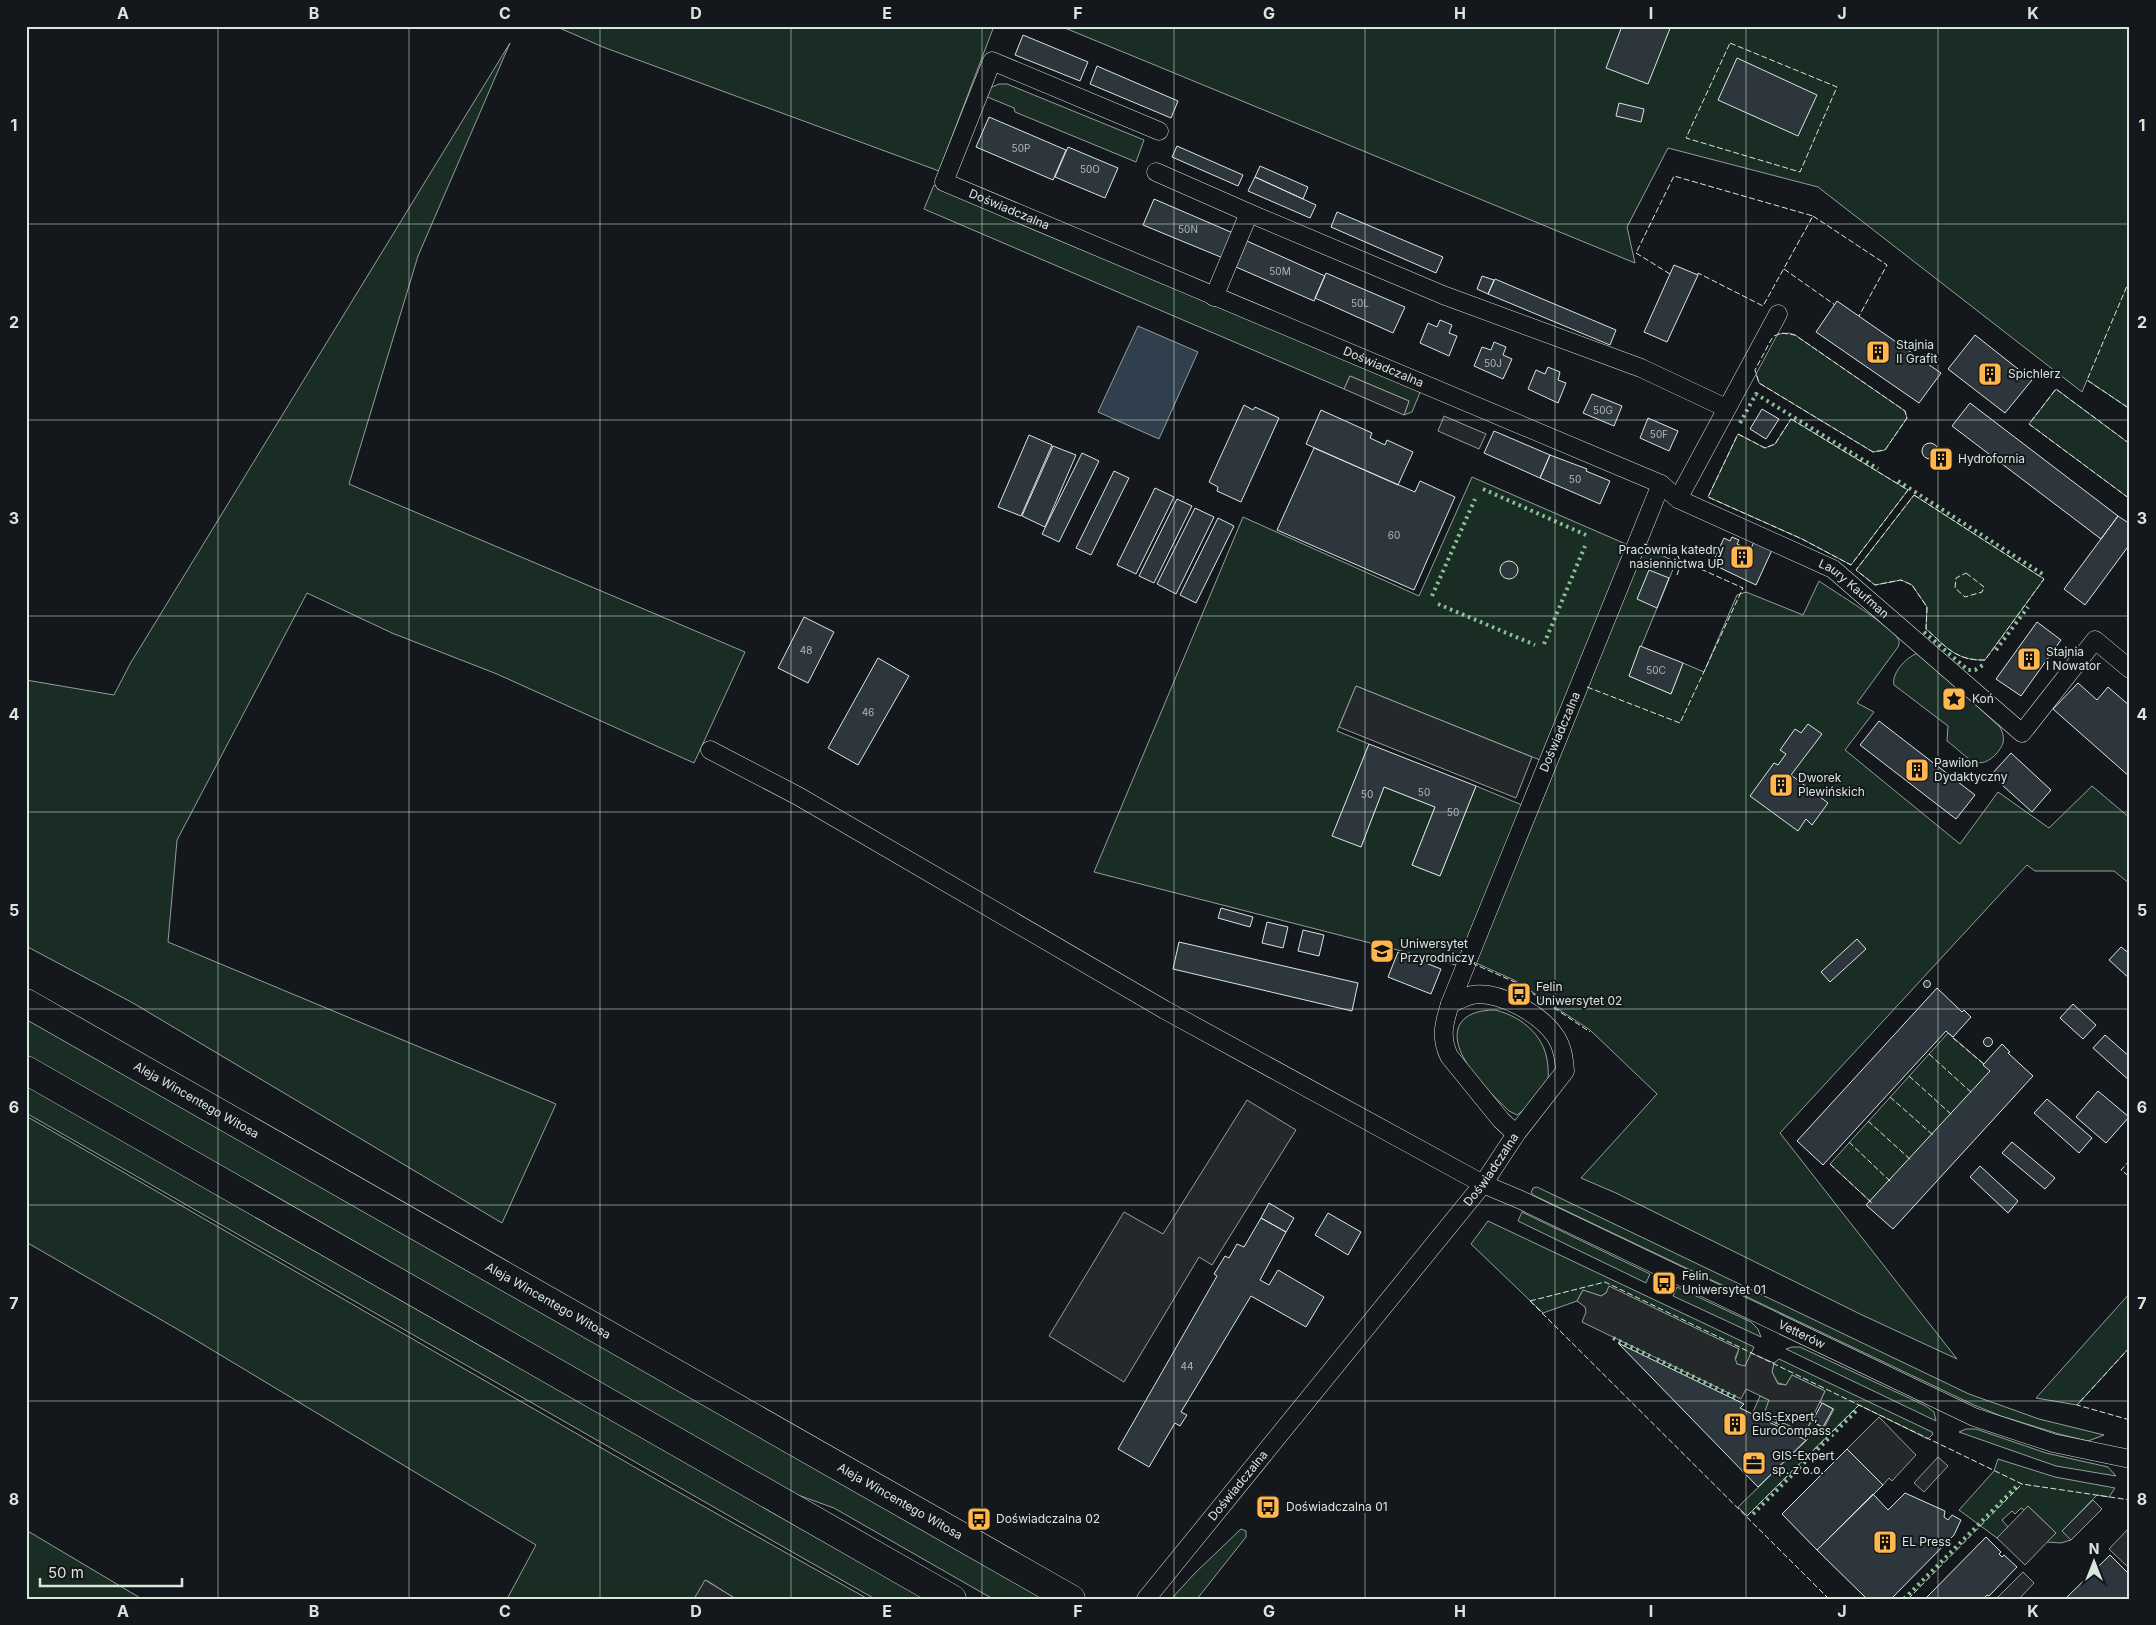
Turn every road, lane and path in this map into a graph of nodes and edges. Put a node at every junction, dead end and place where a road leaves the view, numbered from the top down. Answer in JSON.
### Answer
{"nodes":[{"id":1,"x":1158,"y":131,"type":"dead end"},
{"id":2,"x":1156,"y":172,"type":"dead end"},
{"id":3,"x":1249,"y":214,"type":"junction"},
{"id":4,"x":1214,"y":297,"type":"junction"},
{"id":5,"x":1778,"y":314,"type":"dead end"},
{"id":6,"x":1726,"y":408,"type":"junction"},
{"id":7,"x":1661,"y":484,"type":"junction"},
{"id":8,"x":1678,"y":499,"type":"junction"},
{"id":9,"x":2130,"y":669,"type":"edge"},
{"id":10,"x":710,"y":750,"type":"dead end"},
{"id":11,"x":26,"y":1003,"type":"edge"},
{"id":12,"x":1450,"y":1004,"type":"junction"},
{"id":13,"x":26,"y":1070,"type":"edge"},
{"id":14,"x":1516,"y":1134,"type":"junction"},
{"id":15,"x":1483,"y":1184,"type":"junction"},
{"id":16,"x":2130,"y":1459,"type":"edge"},
{"id":17,"x":952,"y":1599,"type":"edge"},
{"id":18,"x":1071,"y":1599,"type":"edge"},
{"id":19,"x":1146,"y":1599,"type":"edge"}],
"edges":[{"from":1,"to":4,"type":"street","name":"Doświadczalna"},
{"from":2,"to":3,"type":"street"},
{"from":3,"to":4,"type":"street"},
{"from":3,"to":6,"type":"street"},
{"from":4,"to":7,"type":"street","name":"Doświadczalna"},
{"from":5,"to":6,"type":"street"},
{"from":6,"to":8,"type":"street"},
{"from":7,"to":8,"type":"street","name":"Laury Kaufman"},
{"from":7,"to":12,"type":"street","name":"Doświadczalna"},
{"from":8,"to":9,"type":"street","name":"Laury Kaufman"},
{"from":10,"to":15,"type":"street","name":"Vetterów"},
{"from":11,"to":18,"type":"main road","name":"Aleja Wincentego Witosa"},
{"from":12,"to":14,"type":"street","name":"Doświadczalna"},
{"from":12,"to":14,"type":"street"},
{"from":13,"to":17,"type":"main road"},
{"from":14,"to":15,"type":"street","name":"Doświadczalna"},
{"from":15,"to":16,"type":"street","name":"Vetterów"},
{"from":15,"to":19,"type":"street","name":"Doświadczalna"}]}
